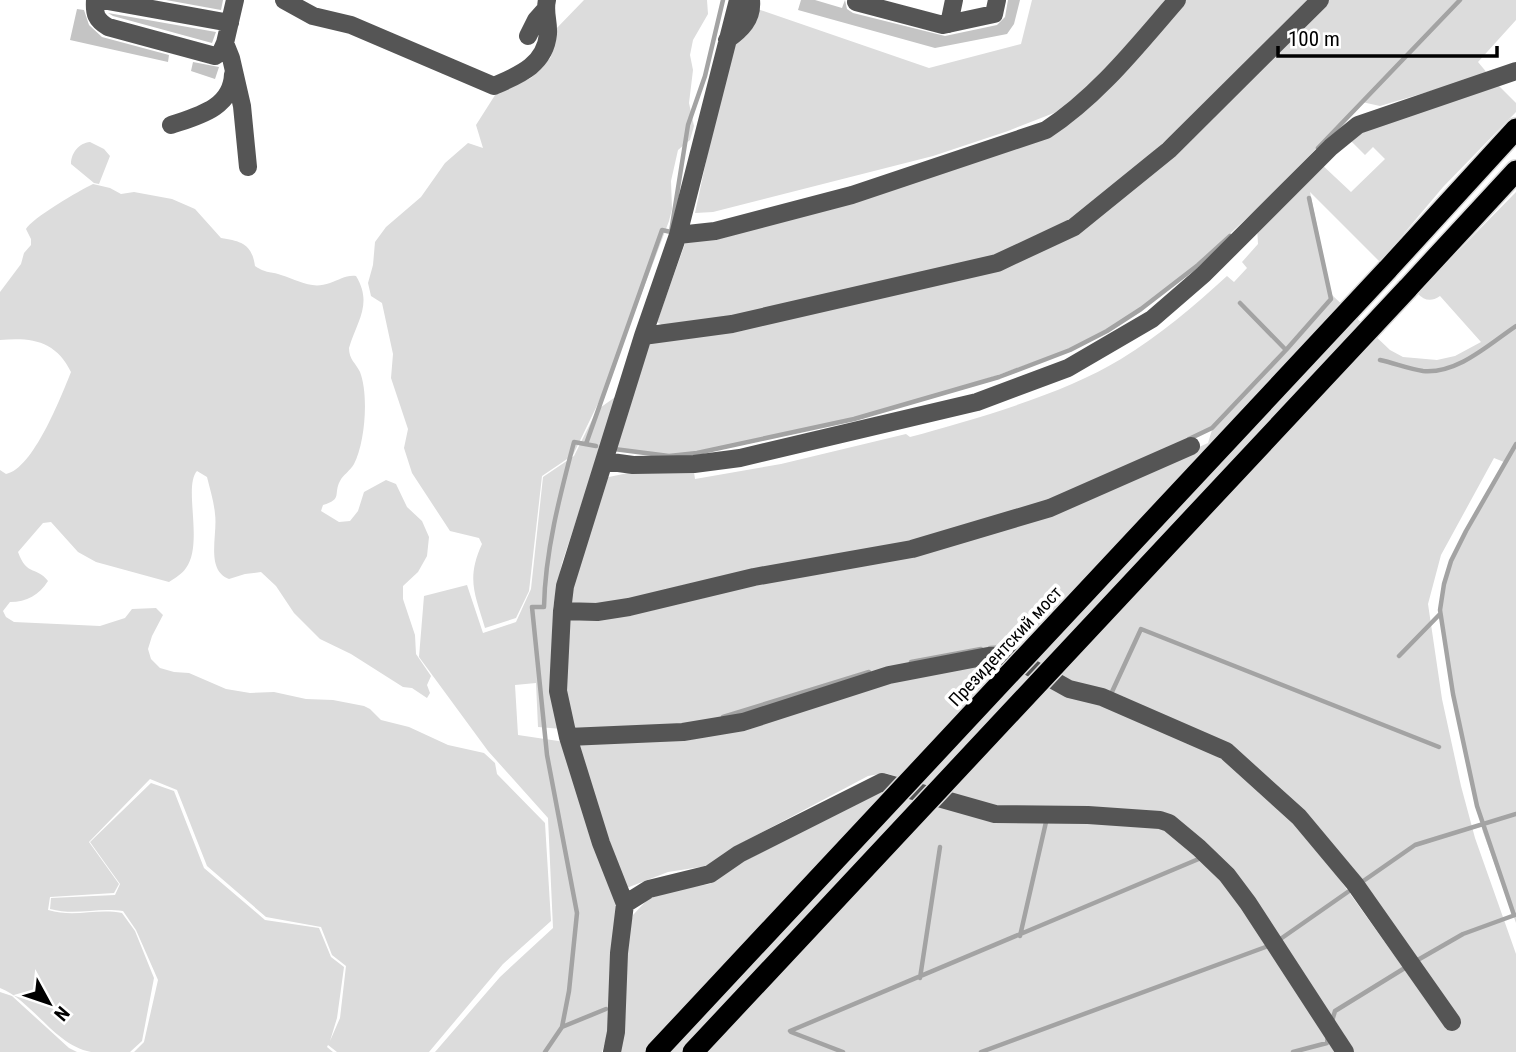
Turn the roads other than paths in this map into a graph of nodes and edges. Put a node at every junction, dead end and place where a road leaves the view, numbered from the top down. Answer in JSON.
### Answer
{"nodes":[{"id":1,"x":94,"y":0,"type":"edge"},
{"id":2,"x":102,"y":0,"type":"edge"},
{"id":3,"x":235,"y":0,"type":"edge"},
{"id":4,"x":284,"y":0,"type":"edge"},
{"id":5,"x":738,"y":0,"type":"edge"},
{"id":6,"x":751,"y":0,"type":"edge"},
{"id":7,"x":954,"y":0,"type":"edge"},
{"id":8,"x":997,"y":0,"type":"edge"},
{"id":9,"x":1177,"y":0,"type":"edge"},
{"id":10,"x":1320,"y":0,"type":"edge"},
{"id":11,"x":853,"y":1,"type":"edge"},
{"id":12,"x":545,"y":5,"type":"edge"},
{"id":13,"x":904,"y":7,"type":"edge"},
{"id":14,"x":230,"y":23,"type":"junction"},
{"id":15,"x":950,"y":24,"type":"junction"},
{"id":16,"x":528,"y":36,"type":"dead end"},
{"id":17,"x":727,"y":40,"type":"junction"},
{"id":18,"x":225,"y":43,"type":"junction"},
{"id":19,"x":233,"y":66,"type":"junction"},
{"id":20,"x":1516,"y":71,"type":"edge"},
{"id":21,"x":171,"y":125,"type":"dead end"},
{"id":22,"x":1516,"y":129,"type":"edge"},
{"id":23,"x":248,"y":167,"type":"dead end"},
{"id":24,"x":1516,"y":171,"type":"edge"},
{"id":25,"x":678,"y":235,"type":"junction"},
{"id":26,"x":643,"y":336,"type":"junction"},
{"id":27,"x":1191,"y":446,"type":"dead end"},
{"id":28,"x":604,"y":461,"type":"junction"},
{"id":29,"x":562,"y":611,"type":"junction"},
{"id":30,"x":568,"y":737,"type":"junction"},
{"id":31,"x":625,"y":904,"type":"junction"},
{"id":32,"x":1451,"y":1022,"type":"dead end"},
{"id":33,"x":612,"y":1052,"type":"edge"},
{"id":34,"x":656,"y":1052,"type":"edge"},
{"id":35,"x":693,"y":1052,"type":"edge"},
{"id":36,"x":1345,"y":1052,"type":"edge"}],
"edges":[{"from":1,"to":18,"type":"lane"},
{"from":2,"to":14,"type":"lane"},
{"from":3,"to":14,"type":"lane"},
{"from":4,"to":12,"type":"lane"},
{"from":5,"to":17,"type":"lane"},
{"from":6,"to":17,"type":"lane"},
{"from":7,"to":15,"type":"lane"},
{"from":8,"to":15,"type":"lane"},
{"from":9,"to":25,"type":"lane"},
{"from":10,"to":26,"type":"lane"},
{"from":11,"to":13,"type":"lane"},
{"from":12,"to":16,"type":"lane"},
{"from":13,"to":15,"type":"lane"},
{"from":14,"to":18,"type":"lane"},
{"from":17,"to":25,"type":"lane"},
{"from":18,"to":19,"type":"lane"},
{"from":19,"to":21,"type":"lane"},
{"from":19,"to":23,"type":"lane"},
{"from":20,"to":28,"type":"lane"},
{"from":22,"to":34,"type":"highway","name":"Президентский мост","bridge":true},
{"from":24,"to":35,"type":"highway","bridge":true},
{"from":25,"to":26,"type":"lane"},
{"from":26,"to":28,"type":"lane"},
{"from":27,"to":29,"type":"lane"},
{"from":28,"to":29,"type":"lane"},
{"from":29,"to":30,"type":"lane"},
{"from":30,"to":31,"type":"lane"},
{"from":30,"to":32,"type":"lane"},
{"from":31,"to":33,"type":"lane"},
{"from":31,"to":36,"type":"lane"}]}
